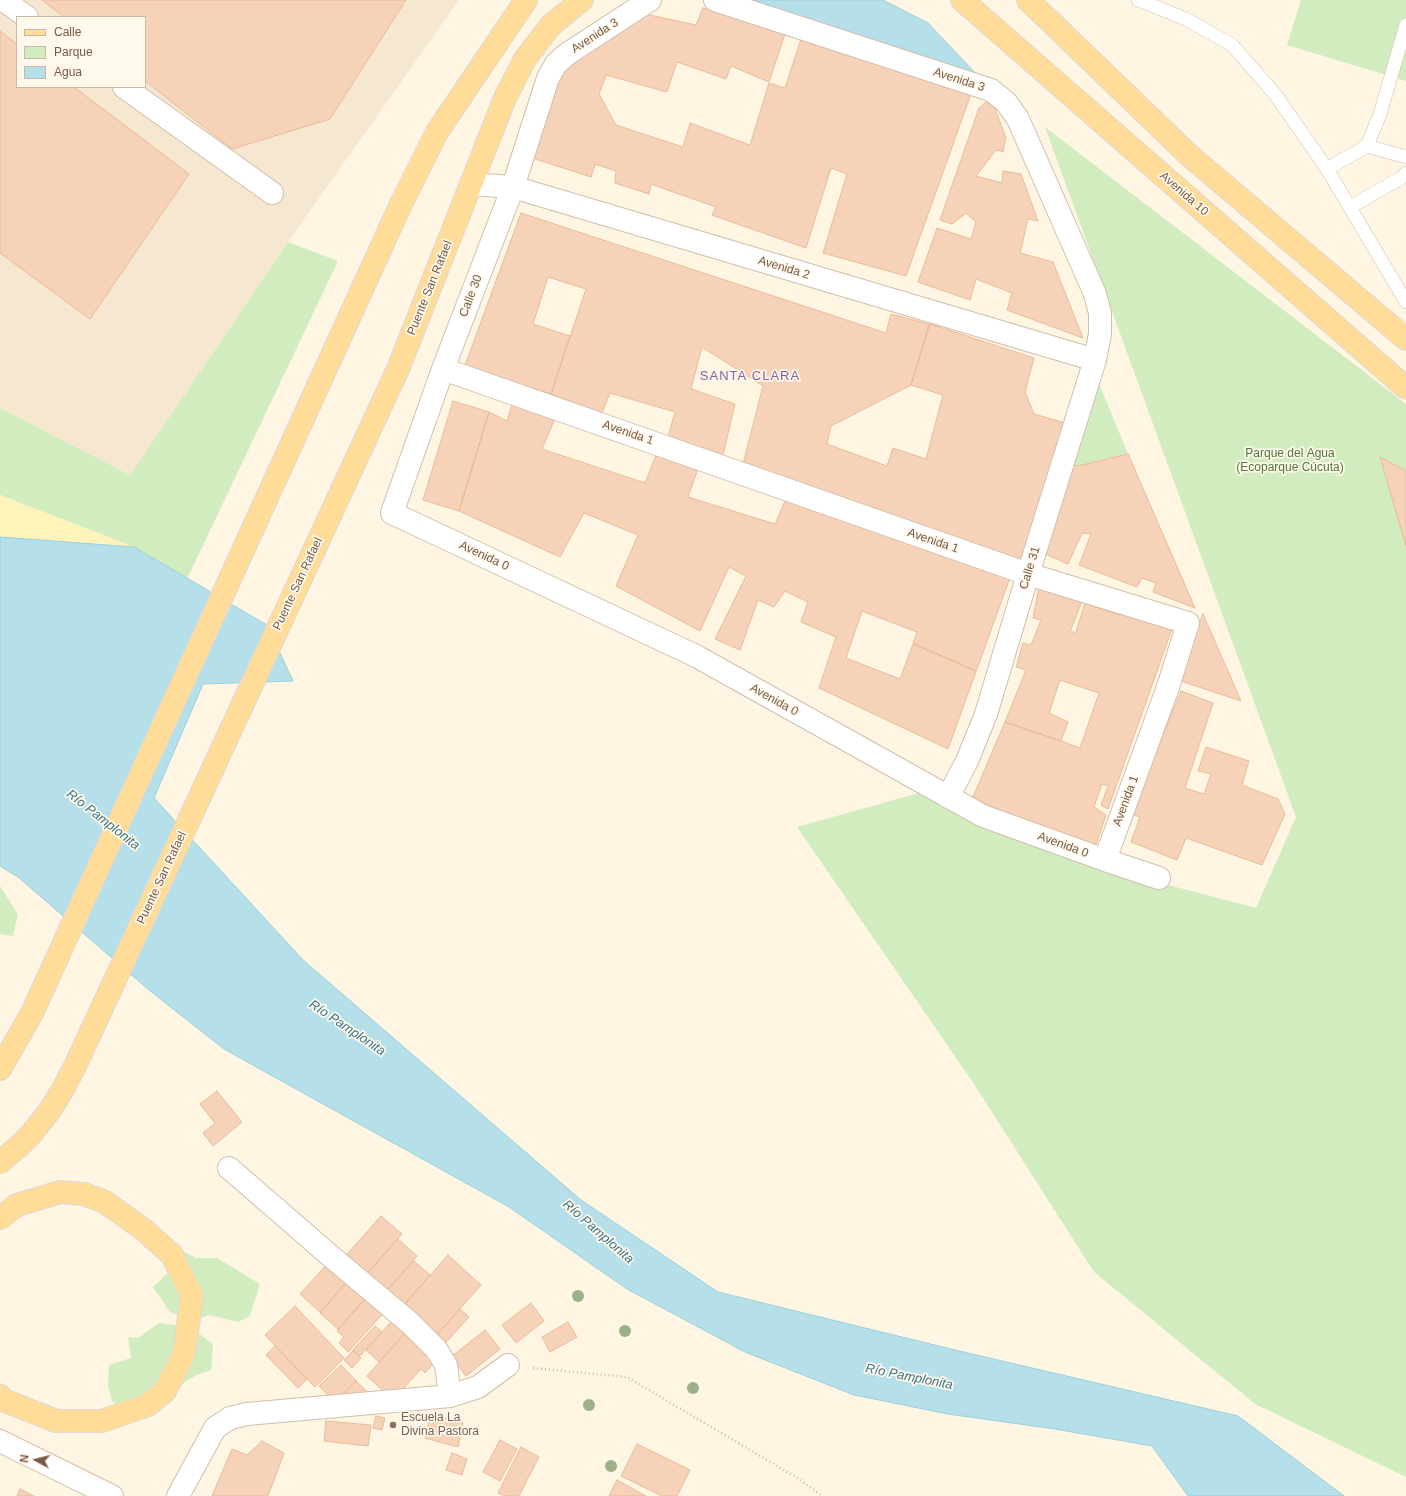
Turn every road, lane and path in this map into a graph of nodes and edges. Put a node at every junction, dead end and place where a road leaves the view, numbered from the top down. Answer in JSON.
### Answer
{"nodes":[{"id":1,"x":4,"y":0,"type":"edge"},
{"id":2,"x":526,"y":0,"type":"edge"},
{"id":3,"x":582,"y":0,"type":"edge"},
{"id":4,"x":650,"y":0,"type":"edge"},
{"id":5,"x":715,"y":0,"type":"edge"},
{"id":6,"x":962,"y":0,"type":"edge"},
{"id":7,"x":1028,"y":0,"type":"edge"},
{"id":8,"x":1138,"y":0,"type":"edge"},
{"id":9,"x":26,"y":16,"type":"edge"},
{"id":10,"x":1406,"y":25,"type":"edge"},
{"id":11,"x":548,"y":78,"type":"joint"},
{"id":12,"x":125,"y":88,"type":"edge"},
{"id":13,"x":1367,"y":146,"type":"junction"},
{"id":14,"x":1406,"y":157,"type":"edge"},
{"id":15,"x":1327,"y":169,"type":"junction"},
{"id":16,"x":1406,"y":173,"type":"edge"},
{"id":17,"x":471,"y":184,"type":"junction"},
{"id":18,"x":513,"y":187,"type":"junction"},
{"id":19,"x":272,"y":193,"type":"dead end"},
{"id":20,"x":1350,"y":207,"type":"junction"},
{"id":21,"x":1406,"y":302,"type":"edge"},
{"id":22,"x":1100,"y":334,"type":"joint"},
{"id":23,"x":1406,"y":340,"type":"edge"},
{"id":24,"x":1095,"y":360,"type":"junction"},
{"id":25,"x":443,"y":369,"type":"junction"},
{"id":26,"x":1402,"y":385,"type":"edge"},
{"id":27,"x":392,"y":513,"type":"joint"},
{"id":28,"x":1028,"y":574,"type":"junction"},
{"id":29,"x":948,"y":797,"type":"junction"},
{"id":30,"x":1105,"y":860,"type":"junction"},
{"id":31,"x":1159,"y":878,"type":"dead end"},
{"id":32,"x":32,"y":1013,"type":"junction"},
{"id":33,"x":0,"y":1039,"type":"edge"},
{"id":34,"x":0,"y":1069,"type":"edge"},
{"id":35,"x":18,"y":1147,"type":"junction"},
{"id":36,"x":0,"y":1162,"type":"edge"},
{"id":37,"x":229,"y":1168,"type":"dead end"},
{"id":38,"x":0,"y":1174,"type":"edge"},
{"id":39,"x":0,"y":1218,"type":"edge"},
{"id":40,"x":508,"y":1365,"type":"joint"},
{"id":41,"x":0,"y":1396,"type":"edge"},
{"id":42,"x":450,"y":1396,"type":"junction"},
{"id":43,"x":0,"y":1436,"type":"edge"},
{"id":44,"x":8,"y":1445,"type":"edge"},
{"id":45,"x":112,"y":1496,"type":"edge"},
{"id":46,"x":178,"y":1496,"type":"edge"},
{"id":47,"x":822,"y":1496,"type":"edge"}],
"edges":[{"from":1,"to":9,"type":"street"},
{"from":2,"to":32,"type":"main road"},
{"from":3,"to":17,"type":"main road","name":"Puente San Rafael"},
{"from":4,"to":11,"type":"street","name":"Avenida 3"},
{"from":5,"to":22,"type":"street","name":"Avenida 3"},
{"from":6,"to":26,"type":"main road","name":"Avenida 10"},
{"from":7,"to":23,"type":"main road"},
{"from":8,"to":15,"type":"lane"},
{"from":10,"to":13,"type":"lane"},
{"from":11,"to":18,"type":"street","name":"Calle 30"},
{"from":12,"to":19,"type":"street"},
{"from":13,"to":14,"type":"lane"},
{"from":13,"to":15,"type":"lane"},
{"from":15,"to":20,"type":"lane"},
{"from":16,"to":20,"type":"lane"},
{"from":17,"to":18,"type":"street","name":"Avenida 2"},
{"from":17,"to":35,"type":"main road","name":"Puente San Rafael"},
{"from":18,"to":24,"type":"street","name":"Avenida 2"},
{"from":18,"to":25,"type":"street","name":"Calle 30"},
{"from":20,"to":21,"type":"lane"},
{"from":22,"to":24,"type":"street","name":"Calle 31"},
{"from":24,"to":28,"type":"street","name":"Calle 31"},
{"from":25,"to":27,"type":"street","name":"Calle 30"},
{"from":25,"to":28,"type":"street","name":"Avenida 1"},
{"from":27,"to":29,"type":"street","name":"Avenida 0"},
{"from":28,"to":29,"type":"street","name":"Calle 31"},
{"from":28,"to":30,"type":"street","name":"Avenida 1"},
{"from":29,"to":30,"type":"street","name":"Avenida 0"},
{"from":30,"to":31,"type":"street","name":"Avenida 0"},
{"from":32,"to":33,"type":"main road"},
{"from":32,"to":34,"type":"main road"},
{"from":35,"to":36,"type":"main road","name":"Puente San Rafael"},
{"from":35,"to":38,"type":"main road"},
{"from":37,"to":42,"type":"street"},
{"from":39,"to":41,"type":"main road"},
{"from":40,"to":42,"type":"street"},
{"from":40,"to":47,"type":"path"},
{"from":42,"to":46,"type":"street"},
{"from":43,"to":44,"type":"street"},
{"from":44,"to":45,"type":"street"}]}
